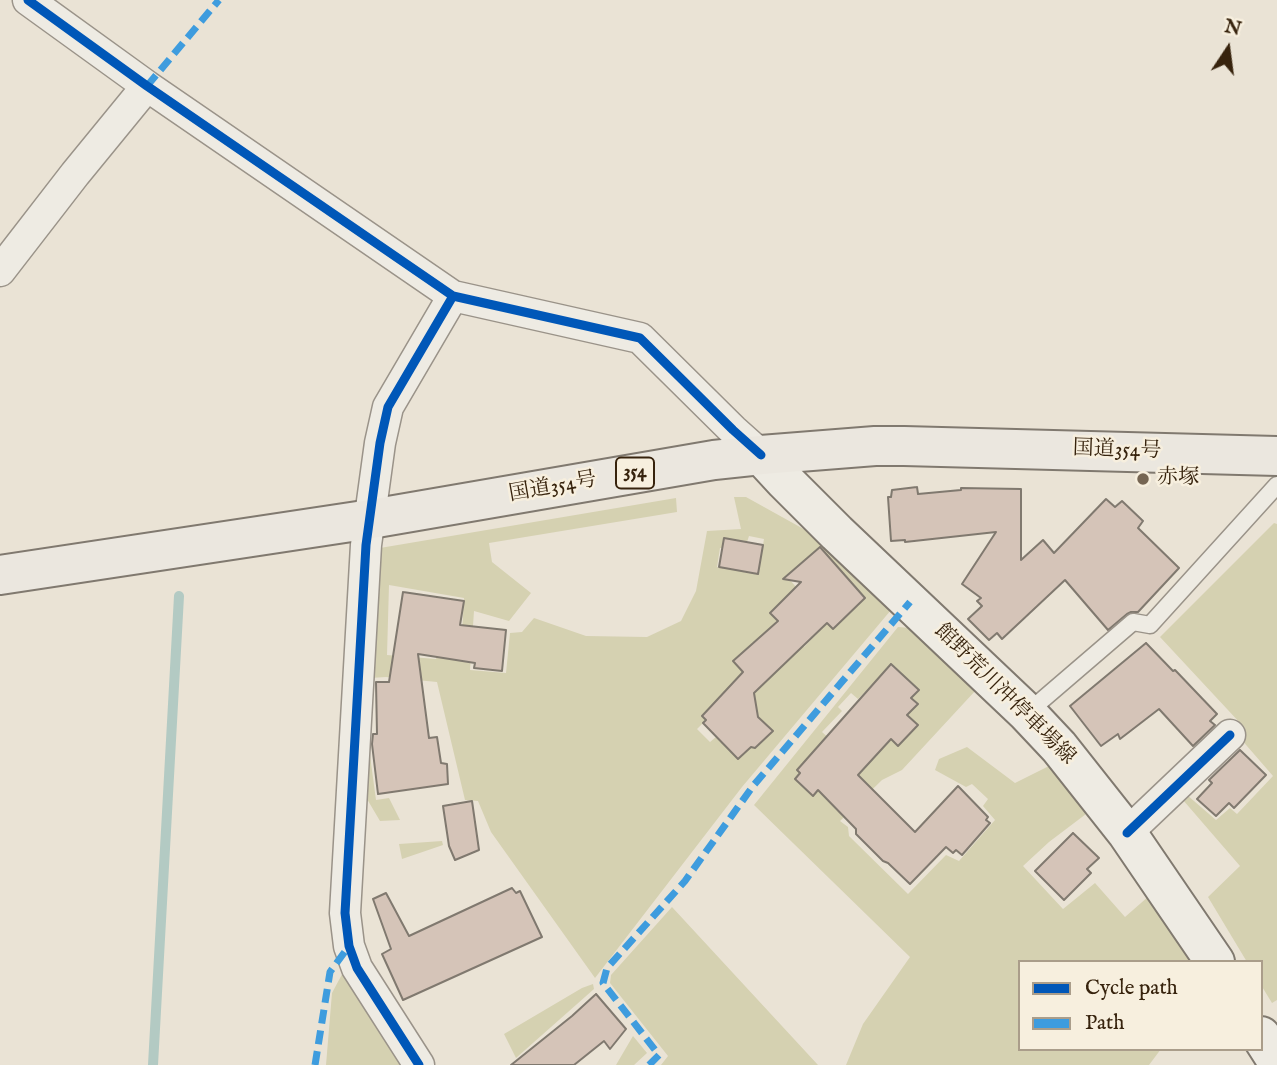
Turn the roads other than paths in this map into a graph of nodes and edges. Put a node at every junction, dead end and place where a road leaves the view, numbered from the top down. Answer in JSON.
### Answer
{"nodes":[{"id":1,"x":28,"y":0,"type":"edge"},
{"id":2,"x":147,"y":86,"type":"junction"},
{"id":3,"x":0,"y":271,"type":"edge"},
{"id":4,"x":453,"y":296,"type":"junction"},
{"id":5,"x":761,"y":454,"type":"junction"},
{"id":6,"x":1277,"y":456,"type":"edge"},
{"id":7,"x":1277,"y":485,"type":"edge"},
{"id":8,"x":371,"y":519,"type":"junction"},
{"id":9,"x":0,"y":575,"type":"edge"},
{"id":10,"x":1027,"y":713,"type":"junction"},
{"id":11,"x":1230,"y":735,"type":"dead end"},
{"id":12,"x":1127,"y":833,"type":"junction"},
{"id":13,"x":1213,"y":960,"type":"edge"},
{"id":14,"x":1263,"y":1039,"type":"edge"},
{"id":15,"x":1277,"y":1061,"type":"edge"},
{"id":16,"x":419,"y":1065,"type":"edge"}],
"edges":[{"from":1,"to":2,"type":"street"},
{"from":2,"to":3,"type":"street"},
{"from":2,"to":4,"type":"street"},
{"from":4,"to":5,"type":"street"},
{"from":4,"to":8,"type":"street"},
{"from":5,"to":6,"type":"highway","name":"国道354号","number":"354"},
{"from":5,"to":8,"type":"highway","name":"国道354号","number":"354"},
{"from":5,"to":10,"type":"main road","name":"館野荒川沖停車場線"},
{"from":7,"to":10,"type":"lane"},
{"from":8,"to":9,"type":"highway","name":"国道354号","number":"354"},
{"from":8,"to":16,"type":"street"},
{"from":10,"to":12,"type":"main road","name":"館野荒川沖停車場線"},
{"from":11,"to":12,"type":"street"},
{"from":12,"to":13,"type":"main road","name":"館野荒川沖停車場線"},
{"from":14,"to":15,"type":"main road"}]}
